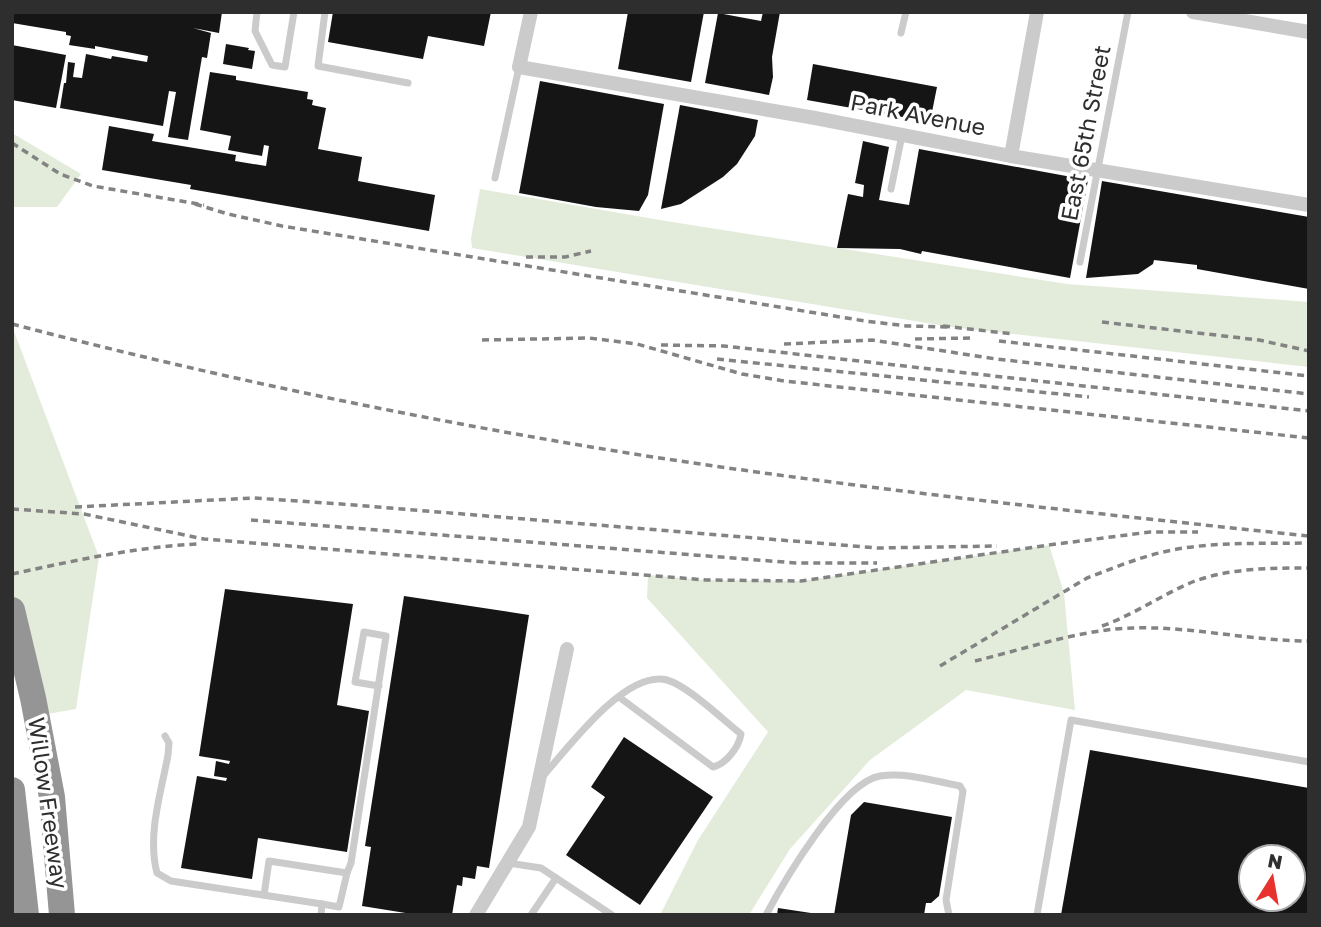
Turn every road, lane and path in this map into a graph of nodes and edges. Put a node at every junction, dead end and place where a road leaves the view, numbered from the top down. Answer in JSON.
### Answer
{"nodes":[{"id":1,"x":257,"y":12,"type":"edge"},
{"id":2,"x":294,"y":12,"type":"edge"},
{"id":3,"x":325,"y":12,"type":"edge"},
{"id":4,"x":531,"y":12,"type":"edge"},
{"id":5,"x":906,"y":12,"type":"edge"},
{"id":6,"x":1037,"y":12,"type":"edge"},
{"id":7,"x":1128,"y":12,"type":"edge"},
{"id":8,"x":1192,"y":12,"type":"edge"},
{"id":9,"x":1211,"y":14,"type":"edge"},
{"id":10,"x":1309,"y":32,"type":"edge"},
{"id":11,"x":901,"y":33,"type":"dead end"},
{"id":12,"x":519,"y":67,"type":"junction"},
{"id":13,"x":408,"y":83,"type":"dead end"},
{"id":14,"x":902,"y":135,"type":"junction"},
{"id":15,"x":1011,"y":156,"type":"junction"},
{"id":16,"x":1099,"y":170,"type":"junction"},
{"id":17,"x":495,"y":178,"type":"dead end"},
{"id":18,"x":891,"y":189,"type":"dead end"},
{"id":19,"x":1309,"y":205,"type":"edge"},
{"id":20,"x":1080,"y":262,"type":"dead end"},
{"id":21,"x":12,"y":610,"type":"edge"},
{"id":22,"x":567,"y":649,"type":"dead end"},
{"id":23,"x":379,"y":686,"type":"junction"},
{"id":24,"x":619,"y":697,"type":"junction"},
{"id":25,"x":165,"y":736,"type":"dead end"},
{"id":26,"x":1309,"y":761,"type":"edge"},
{"id":27,"x":539,"y":781,"type":"junction"},
{"id":28,"x":12,"y":790,"type":"edge"},
{"id":29,"x":52,"y":797,"type":"junction"},
{"id":30,"x":507,"y":863,"type":"junction"},
{"id":31,"x":347,"y":873,"type":"junction"},
{"id":32,"x":556,"y":878,"type":"junction"},
{"id":33,"x":264,"y":895,"type":"junction"},
{"id":34,"x":322,"y":904,"type":"junction"},
{"id":35,"x":26,"y":915,"type":"edge"},
{"id":36,"x":62,"y":915,"type":"edge"},
{"id":37,"x":76,"y":915,"type":"edge"},
{"id":38,"x":321,"y":915,"type":"edge"},
{"id":39,"x":476,"y":915,"type":"edge"},
{"id":40,"x":531,"y":915,"type":"edge"},
{"id":41,"x":612,"y":915,"type":"edge"},
{"id":42,"x":766,"y":915,"type":"edge"},
{"id":43,"x":949,"y":915,"type":"edge"},
{"id":44,"x":1037,"y":915,"type":"edge"}],
"edges":[{"from":1,"to":2,"type":"lane"},
{"from":3,"to":13,"type":"lane"},
{"from":4,"to":12,"type":"street"},
{"from":5,"to":11,"type":"lane"},
{"from":6,"to":15,"type":"street"},
{"from":7,"to":16,"type":"lane","name":"East 65th Street"},
{"from":8,"to":9,"type":"street"},
{"from":9,"to":10,"type":"street"},
{"from":12,"to":14,"type":"street","name":"Park Avenue"},
{"from":12,"to":17,"type":"lane"},
{"from":14,"to":15,"type":"street","name":"Park Avenue"},
{"from":14,"to":18,"type":"lane"},
{"from":15,"to":16,"type":"street","name":"Park Avenue"},
{"from":16,"to":19,"type":"street","name":"Park Avenue"},
{"from":16,"to":20,"type":"lane","name":"East 65th Street"},
{"from":21,"to":29,"type":"highway","name":"Willow Freeway"},
{"from":22,"to":27,"type":"street"},
{"from":23,"to":23,"type":"lane"},
{"from":23,"to":31,"type":"lane"},
{"from":24,"to":24,"type":"lane"},
{"from":24,"to":27,"type":"lane"},
{"from":25,"to":33,"type":"lane"},
{"from":26,"to":44,"type":"lane"},
{"from":27,"to":30,"type":"street"},
{"from":28,"to":35,"type":"highway","name":"Willow Freeway"},
{"from":29,"to":36,"type":"highway","name":"Willow Freeway"},
{"from":29,"to":37,"type":"highway"},
{"from":30,"to":32,"type":"lane"},
{"from":30,"to":39,"type":"street"},
{"from":31,"to":33,"type":"lane"},
{"from":31,"to":34,"type":"lane"},
{"from":32,"to":40,"type":"lane"},
{"from":32,"to":41,"type":"lane"},
{"from":33,"to":34,"type":"lane"},
{"from":34,"to":38,"type":"lane"},
{"from":42,"to":43,"type":"lane"}]}
